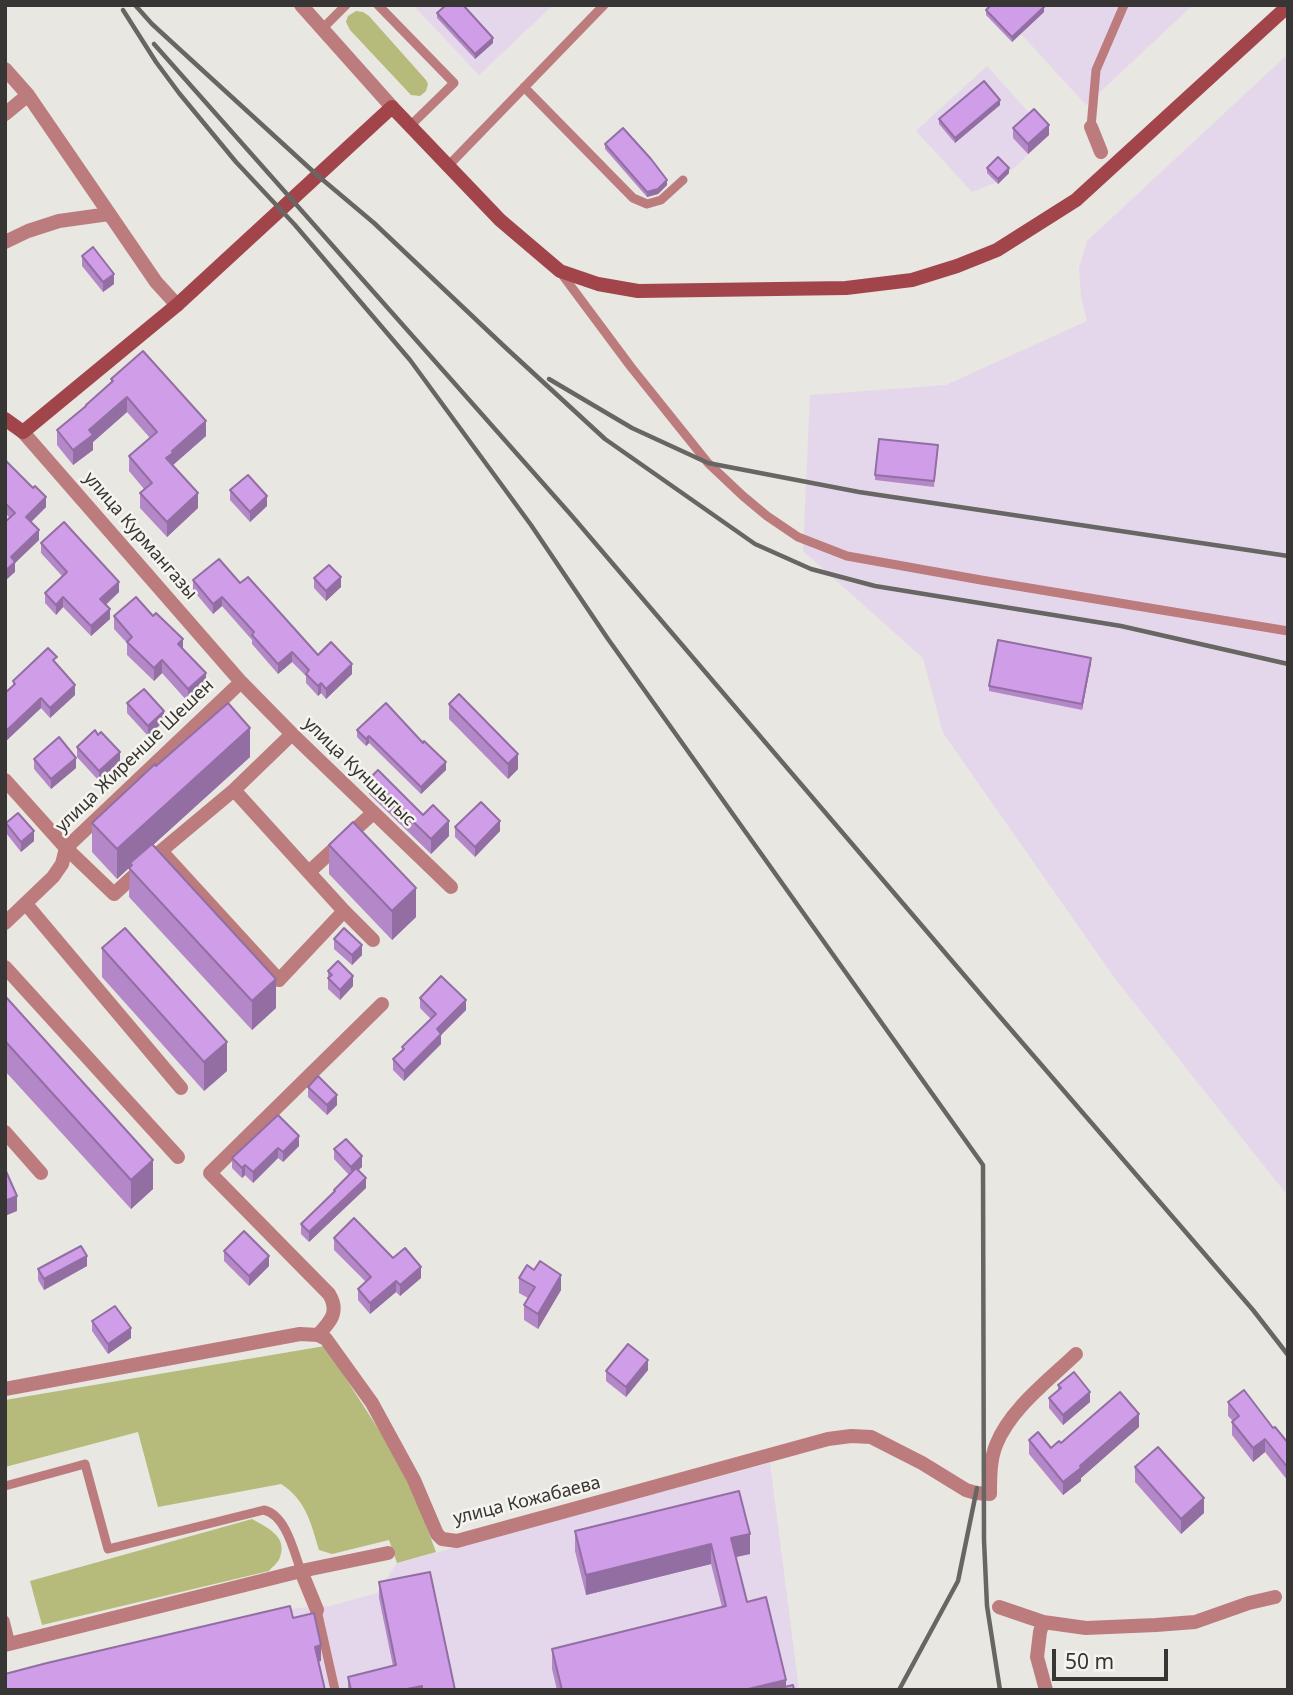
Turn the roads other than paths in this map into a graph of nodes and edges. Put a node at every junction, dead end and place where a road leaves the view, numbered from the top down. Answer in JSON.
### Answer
{"nodes":[{"id":1,"x":301,"y":5,"type":"edge"},
{"id":2,"x":346,"y":5,"type":"edge"},
{"id":3,"x":378,"y":5,"type":"edge"},
{"id":4,"x":604,"y":5,"type":"edge"},
{"id":5,"x":1124,"y":5,"type":"edge"},
{"id":6,"x":1288,"y":6,"type":"edge"},
{"id":7,"x":322,"y":29,"type":"junction"},
{"id":8,"x":5,"y":69,"type":"edge"},
{"id":9,"x":524,"y":87,"type":"junction"},
{"id":10,"x":28,"y":94,"type":"junction"},
{"id":11,"x":392,"y":107,"type":"junction"},
{"id":12,"x":5,"y":114,"type":"edge"},
{"id":13,"x":410,"y":126,"type":"junction"},
{"id":14,"x":1091,"y":127,"type":"joint"},
{"id":15,"x":1101,"y":152,"type":"joint"},
{"id":16,"x":448,"y":166,"type":"junction"},
{"id":17,"x":1106,"y":173,"type":"junction"},
{"id":18,"x":683,"y":180,"type":"dead end"},
{"id":19,"x":109,"y":214,"type":"junction"},
{"id":20,"x":5,"y":242,"type":"edge"},
{"id":21,"x":560,"y":271,"type":"junction"},
{"id":22,"x":177,"y":305,"type":"junction"},
{"id":23,"x":5,"y":419,"type":"edge"},
{"id":24,"x":23,"y":432,"type":"junction"},
{"id":25,"x":1288,"y":631,"type":"edge"},
{"id":26,"x":242,"y":682,"type":"junction"},
{"id":27,"x":292,"y":734,"type":"junction"},
{"id":28,"x":5,"y":780,"type":"edge"},
{"id":29,"x":234,"y":790,"type":"junction"},
{"id":30,"x":373,"y":813,"type":"junction"},
{"id":31,"x":66,"y":848,"type":"junction"},
{"id":32,"x":161,"y":851,"type":"junction"},
{"id":33,"x":309,"y":872,"type":"junction"},
{"id":34,"x":451,"y":887,"type":"dead end"},
{"id":35,"x":26,"y":904,"type":"junction"},
{"id":36,"x":344,"y":911,"type":"junction"},
{"id":37,"x":5,"y":923,"type":"edge"},
{"id":38,"x":373,"y":940,"type":"dead end"},
{"id":39,"x":5,"y":967,"type":"edge"},
{"id":40,"x":382,"y":1004,"type":"dead end"},
{"id":41,"x":181,"y":1088,"type":"dead end"},
{"id":42,"x":5,"y":1132,"type":"edge"},
{"id":43,"x":178,"y":1157,"type":"dead end"},
{"id":44,"x":41,"y":1172,"type":"dead end"},
{"id":45,"x":318,"y":1335,"type":"junction"},
{"id":46,"x":1076,"y":1354,"type":"dead end"},
{"id":47,"x":5,"y":1390,"type":"edge"},
{"id":48,"x":5,"y":1486,"type":"edge"},
{"id":49,"x":388,"y":1553,"type":"dead end"},
{"id":50,"x":301,"y":1571,"type":"junction"},
{"id":51,"x":1275,"y":1597,"type":"dead end"},
{"id":52,"x":999,"y":1607,"type":"dead end"},
{"id":53,"x":317,"y":1610,"type":"joint"},
{"id":54,"x":5,"y":1620,"type":"edge"},
{"id":55,"x":1044,"y":1622,"type":"junction"},
{"id":56,"x":8,"y":1645,"type":"edge"},
{"id":57,"x":335,"y":1690,"type":"edge"},
{"id":58,"x":1046,"y":1690,"type":"edge"}],
"edges":[{"from":1,"to":7,"type":"street"},
{"from":2,"to":7,"type":"lane"},
{"from":3,"to":13,"type":"lane"},
{"from":4,"to":9,"type":"lane"},
{"from":5,"to":14,"type":"lane"},
{"from":6,"to":17,"type":"main road"},
{"from":7,"to":11,"type":"street"},
{"from":8,"to":10,"type":"street"},
{"from":9,"to":16,"type":"lane"},
{"from":9,"to":18,"type":"lane"},
{"from":10,"to":12,"type":"street"},
{"from":10,"to":19,"type":"street"},
{"from":11,"to":13,"type":"main road"},
{"from":11,"to":22,"type":"main road"},
{"from":13,"to":16,"type":"main road"},
{"from":14,"to":15,"type":"street"},
{"from":15,"to":17,"type":"lane"},
{"from":16,"to":21,"type":"main road"},
{"from":17,"to":21,"type":"main road"},
{"from":19,"to":20,"type":"street"},
{"from":19,"to":22,"type":"street"},
{"from":21,"to":25,"type":"lane"},
{"from":22,"to":24,"type":"main road"},
{"from":23,"to":24,"type":"main road","name":"улица Курмангазы"},
{"from":24,"to":26,"type":"street","name":"улица Курмангазы"},
{"from":26,"to":27,"type":"street","name":"улица Куншыгыс"},
{"from":26,"to":31,"type":"street","name":"улица Жиренше Шешен"},
{"from":27,"to":29,"type":"street"},
{"from":27,"to":30,"type":"street","name":"улица Куншыгыс"},
{"from":28,"to":31,"type":"street"},
{"from":29,"to":32,"type":"street"},
{"from":29,"to":33,"type":"street"},
{"from":30,"to":33,"type":"street"},
{"from":30,"to":34,"type":"street","name":"улица Куншыгыс"},
{"from":31,"to":32,"type":"street"},
{"from":31,"to":35,"type":"street","name":"улица Жиренше Шешен"},
{"from":32,"to":36,"type":"street"},
{"from":33,"to":36,"type":"street"},
{"from":35,"to":37,"type":"street","name":"улица Жиренше Шешен"},
{"from":35,"to":41,"type":"street"},
{"from":36,"to":38,"type":"street"},
{"from":39,"to":43,"type":"street"},
{"from":40,"to":45,"type":"street"},
{"from":42,"to":44,"type":"street"},
{"from":45,"to":46,"type":"street","name":"улица Кожабаева"},
{"from":45,"to":47,"type":"street"},
{"from":48,"to":50,"type":"lane"},
{"from":49,"to":50,"type":"street"},
{"from":50,"to":53,"type":"street"},
{"from":50,"to":56,"type":"street"},
{"from":51,"to":55,"type":"street"},
{"from":52,"to":55,"type":"street"},
{"from":53,"to":57,"type":"lane"},
{"from":54,"to":56,"type":"lane"},
{"from":55,"to":58,"type":"street"}]}
